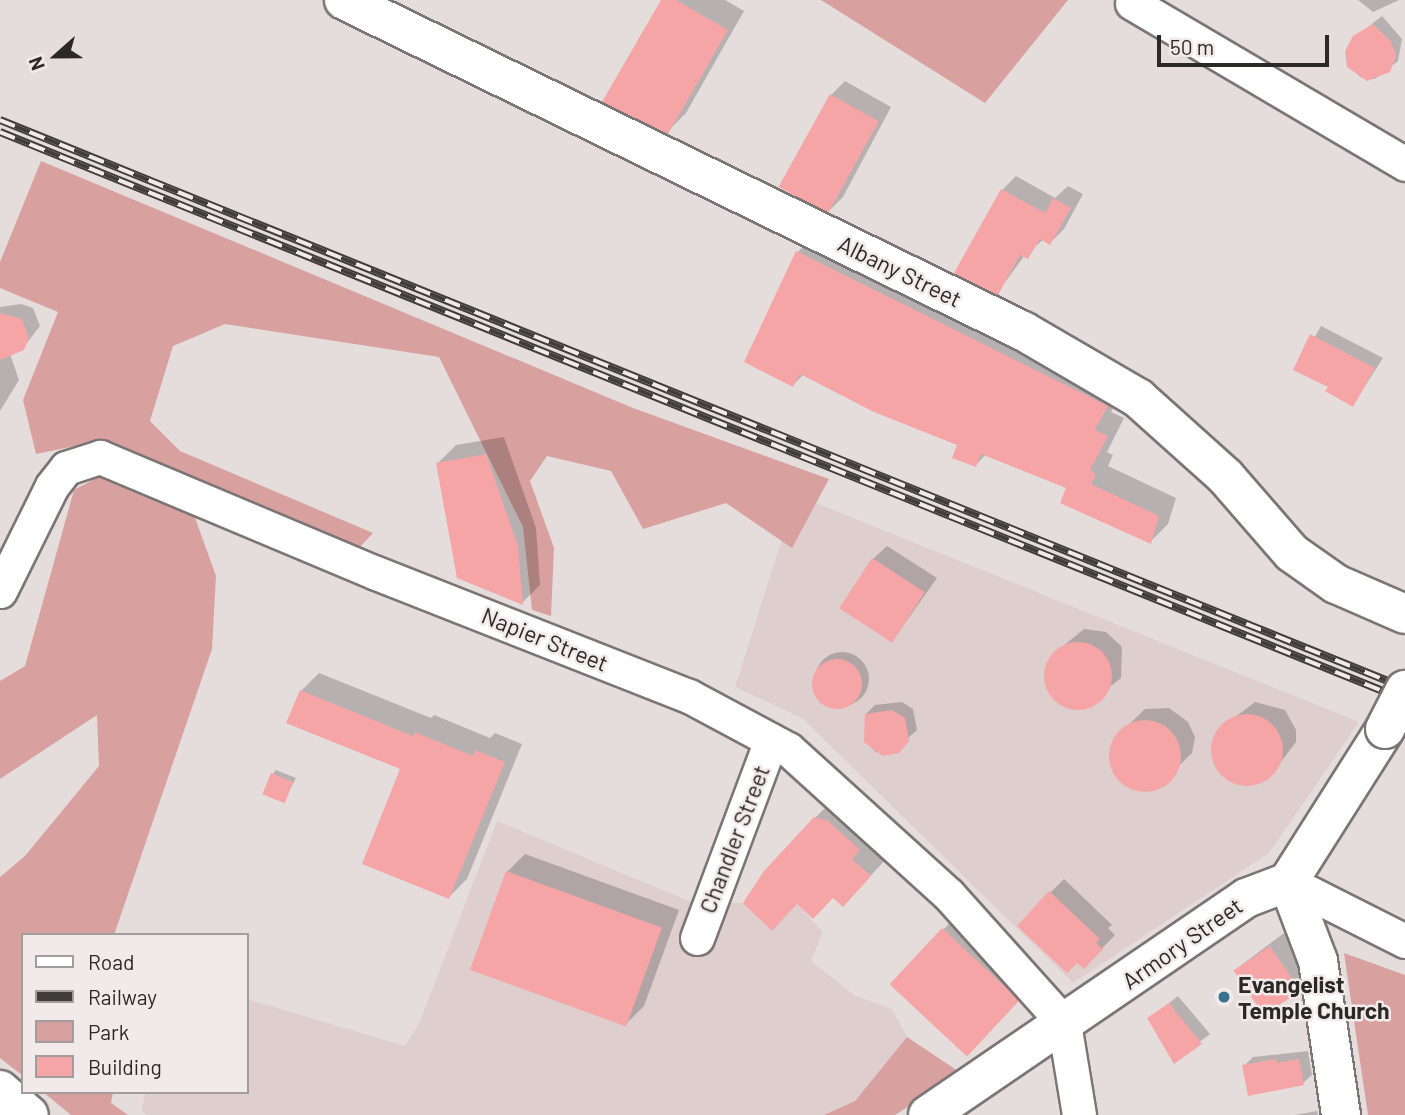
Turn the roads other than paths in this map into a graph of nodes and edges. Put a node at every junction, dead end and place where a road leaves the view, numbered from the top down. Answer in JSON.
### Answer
{"nodes":[{"id":1,"x":344,"y":0,"type":"edge"},
{"id":2,"x":1132,"y":3,"type":"dead end"},
{"id":3,"x":1405,"y":164,"type":"edge"},
{"id":4,"x":0,"y":591,"type":"edge"},
{"id":5,"x":1405,"y":614,"type":"edge"},
{"id":6,"x":1405,"y":690,"type":"edge"},
{"id":7,"x":771,"y":740,"type":"junction"},
{"id":8,"x":1288,"y":882,"type":"junction"},
{"id":9,"x":697,"y":938,"type":"dead end"},
{"id":10,"x":1405,"y":941,"type":"edge"},
{"id":11,"x":1064,"y":1023,"type":"junction"},
{"id":12,"x":0,"y":1090,"type":"edge"},
{"id":13,"x":29,"y":1115,"type":"edge"},
{"id":14,"x":928,"y":1115,"type":"edge"},
{"id":15,"x":1079,"y":1115,"type":"edge"},
{"id":16,"x":1341,"y":1115,"type":"edge"}],
"edges":[{"from":1,"to":5,"type":"main road","name":"Albany Street"},
{"from":2,"to":3,"type":"street"},
{"from":4,"to":7,"type":"street","name":"Napier Street"},
{"from":6,"to":8,"type":"main road","bridge":true},
{"from":7,"to":9,"type":"street","name":"Chandler Street"},
{"from":7,"to":11,"type":"street","name":"Napier Street"},
{"from":8,"to":10,"type":"street"},
{"from":8,"to":11,"type":"main road","name":"Armory Street"},
{"from":8,"to":16,"type":"main road"},
{"from":11,"to":14,"type":"main road","name":"Armory Street"},
{"from":11,"to":15,"type":"street"},
{"from":12,"to":13,"type":"main road"}]}
